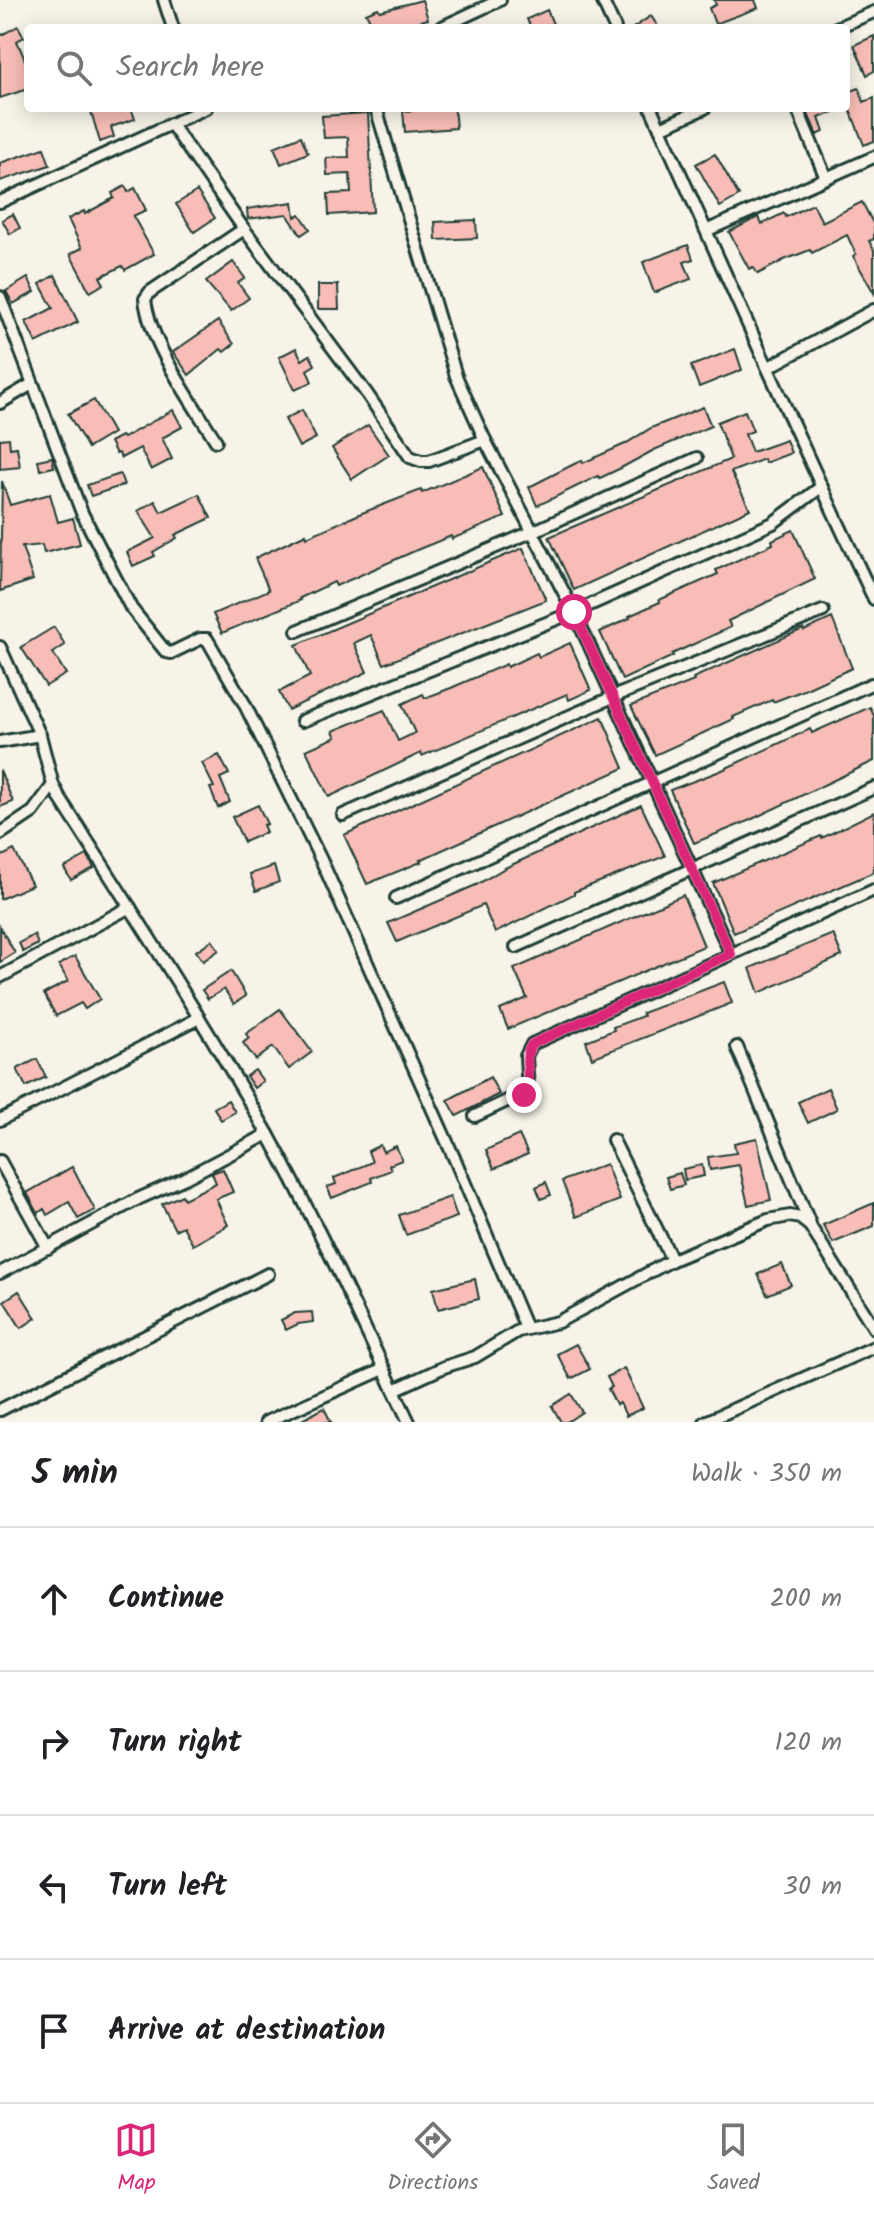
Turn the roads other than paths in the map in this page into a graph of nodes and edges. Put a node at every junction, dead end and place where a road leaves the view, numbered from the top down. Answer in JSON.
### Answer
{"nodes":[{"id":1,"x":164,"y":0,"type":"edge"},
{"id":2,"x":500,"y":0,"type":"edge"},
{"id":3,"x":602,"y":0,"type":"edge"},
{"id":4,"x":874,"y":12,"type":"edge"},
{"id":5,"x":172,"y":24,"type":"edge"},
{"id":6,"x":449,"y":24,"type":"edge"},
{"id":7,"x":613,"y":24,"type":"edge"},
{"id":8,"x":846,"y":24,"type":"edge"},
{"id":9,"x":197,"y":112,"type":"edge"},
{"id":10,"x":377,"y":112,"type":"edge"},
{"id":11,"x":653,"y":112,"type":"edge"},
{"id":12,"x":696,"y":112,"type":"edge"},
{"id":13,"x":799,"y":112,"type":"edge"},
{"id":14,"x":171,"y":124,"type":"junction"},
{"id":15,"x":660,"y":128,"type":"junction"},
{"id":16,"x":874,"y":157,"type":"edge"},
{"id":17,"x":826,"y":178,"type":"junction"},
{"id":18,"x":0,"y":202,"type":"edge"},
{"id":19,"x":244,"y":229,"type":"junction"},
{"id":20,"x":708,"y":230,"type":"junction"},
{"id":21,"x":0,"y":297,"type":"edge"},
{"id":22,"x":874,"y":310,"type":"edge"},
{"id":23,"x":769,"y":367,"type":"junction"},
{"id":24,"x":32,"y":384,"type":"junction"},
{"id":25,"x":0,"y":403,"type":"edge"},
{"id":26,"x":485,"y":440,"type":"junction"},
{"id":27,"x":216,"y":441,"type":"dead end"},
{"id":28,"x":697,"y":458,"type":"dead end"},
{"id":29,"x":821,"y":487,"type":"junction"},
{"id":30,"x":534,"y":531,"type":"junction"},
{"id":31,"x":874,"y":599,"type":"edge"},
{"id":32,"x":823,"y":611,"type":"dead end"},
{"id":33,"x":574,"y":612,"type":"junction"},
{"id":34,"x":297,"y":631,"type":"dead end"},
{"id":35,"x":0,"y":647,"type":"edge"},
{"id":36,"x":871,"y":684,"type":"dead end"},
{"id":37,"x":613,"y":697,"type":"junction"},
{"id":38,"x":302,"y":721,"type":"dead end"},
{"id":39,"x":40,"y":735,"type":"junction"},
{"id":40,"x":0,"y":742,"type":"edge"},
{"id":41,"x":651,"y":781,"type":"junction"},
{"id":42,"x":53,"y":785,"type":"junction"},
{"id":43,"x":874,"y":788,"type":"edge"},
{"id":44,"x":343,"y":815,"type":"dead end"},
{"id":45,"x":0,"y":834,"type":"edge"},
{"id":46,"x":692,"y":870,"type":"junction"},
{"id":47,"x":874,"y":890,"type":"edge"},
{"id":48,"x":396,"y":898,"type":"dead end"},
{"id":49,"x":130,"y":907,"type":"junction"},
{"id":50,"x":516,"y":947,"type":"dead end"},
{"id":51,"x":731,"y":954,"type":"junction"},
{"id":52,"x":0,"y":977,"type":"edge"},
{"id":53,"x":199,"y":1018,"type":"junction"},
{"id":54,"x":737,"y":1047,"type":"dead end"},
{"id":55,"x":475,"y":1116,"type":"dead end"},
{"id":56,"x":0,"y":1120,"type":"edge"},
{"id":57,"x":268,"y":1134,"type":"junction"},
{"id":58,"x":613,"y":1140,"type":"dead end"},
{"id":59,"x":0,"y":1161,"type":"edge"},
{"id":60,"x":810,"y":1226,"type":"junction"},
{"id":61,"x":48,"y":1248,"type":"junction"},
{"id":62,"x":672,"y":1260,"type":"junction"},
{"id":63,"x":0,"y":1273,"type":"edge"},
{"id":64,"x":268,"y":1274,"type":"dead end"},
{"id":65,"x":526,"y":1328,"type":"junction"},
{"id":66,"x":874,"y":1328,"type":"edge"},
{"id":67,"x":874,"y":1347,"type":"edge"},
{"id":68,"x":384,"y":1369,"type":"junction"},
{"id":69,"x":394,"y":1390,"type":"junction"},
{"id":70,"x":0,"y":1410,"type":"edge"},
{"id":71,"x":266,"y":1422,"type":"edge"},
{"id":72,"x":409,"y":1422,"type":"edge"},
{"id":73,"x":705,"y":1422,"type":"edge"}],
"edges":[{"from":1,"to":5,"type":"street"},
{"from":2,"to":6,"type":"street"},
{"from":3,"to":7,"type":"street"},
{"from":4,"to":8,"type":"street"},
{"from":9,"to":14,"type":"street"},
{"from":10,"to":26,"type":"street"},
{"from":11,"to":15,"type":"street"},
{"from":12,"to":15,"type":"street"},
{"from":13,"to":17,"type":"street"},
{"from":14,"to":18,"type":"street"},
{"from":14,"to":19,"type":"street"},
{"from":15,"to":20,"type":"street"},
{"from":16,"to":17,"type":"street"},
{"from":17,"to":20,"type":"street"},
{"from":19,"to":26,"type":"street"},
{"from":19,"to":27,"type":"street"},
{"from":20,"to":23,"type":"street"},
{"from":21,"to":24,"type":"street"},
{"from":22,"to":23,"type":"street"},
{"from":23,"to":29,"type":"street"},
{"from":24,"to":25,"type":"street"},
{"from":24,"to":65,"type":"street"},
{"from":26,"to":30,"type":"street"},
{"from":28,"to":30,"type":"street"},
{"from":29,"to":31,"type":"street"},
{"from":29,"to":33,"type":"street"},
{"from":30,"to":33,"type":"street"},
{"from":30,"to":34,"type":"street"},
{"from":32,"to":37,"type":"street"},
{"from":33,"to":37,"type":"street"},
{"from":33,"to":38,"type":"street"},
{"from":35,"to":39,"type":"street"},
{"from":36,"to":41,"type":"street"},
{"from":37,"to":41,"type":"street"},
{"from":37,"to":44,"type":"street"},
{"from":39,"to":40,"type":"street"},
{"from":39,"to":42,"type":"street"},
{"from":41,"to":46,"type":"street"},
{"from":41,"to":48,"type":"street"},
{"from":42,"to":45,"type":"street"},
{"from":42,"to":49,"type":"street"},
{"from":43,"to":46,"type":"street"},
{"from":46,"to":50,"type":"street"},
{"from":46,"to":51,"type":"street"},
{"from":47,"to":51,"type":"street"},
{"from":49,"to":52,"type":"street"},
{"from":49,"to":53,"type":"street"},
{"from":51,"to":55,"type":"street"},
{"from":53,"to":56,"type":"street"},
{"from":53,"to":57,"type":"street"},
{"from":54,"to":60,"type":"street"},
{"from":57,"to":61,"type":"street"},
{"from":57,"to":68,"type":"street"},
{"from":58,"to":62,"type":"street"},
{"from":59,"to":61,"type":"street"},
{"from":60,"to":62,"type":"street"},
{"from":60,"to":66,"type":"street"},
{"from":61,"to":63,"type":"street"},
{"from":62,"to":65,"type":"street"},
{"from":64,"to":70,"type":"street"},
{"from":65,"to":69,"type":"street"},
{"from":67,"to":73,"type":"street"},
{"from":68,"to":69,"type":"street"},
{"from":68,"to":71,"type":"street"},
{"from":69,"to":72,"type":"street"}]}
